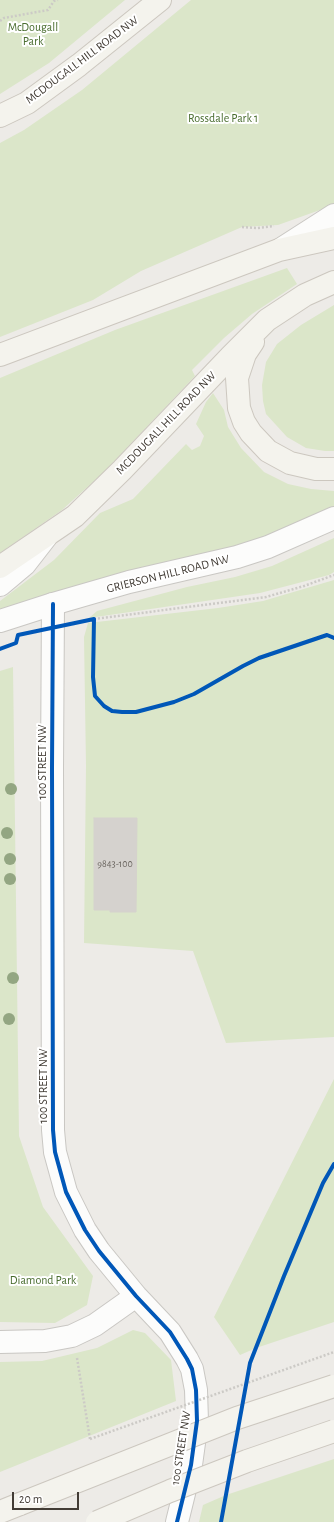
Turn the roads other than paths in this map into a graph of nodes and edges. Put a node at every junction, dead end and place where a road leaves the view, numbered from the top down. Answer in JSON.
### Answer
{"nodes":[{"id":1,"x":160,"y":0,"type":"edge"},
{"id":2,"x":0,"y":116,"type":"edge"},
{"id":3,"x":334,"y":215,"type":"edge"},
{"id":4,"x":334,"y":238,"type":"edge"},
{"id":5,"x":279,"y":250,"type":"junction"},
{"id":6,"x":334,"y":282,"type":"edge"},
{"id":7,"x":267,"y":320,"type":"junction"},
{"id":8,"x":0,"y":355,"type":"edge"},
{"id":9,"x":334,"y":469,"type":"edge"},
{"id":10,"x":334,"y":518,"type":"edge"},
{"id":11,"x":48,"y":535,"type":"junction"},
{"id":12,"x":0,"y":566,"type":"edge"},
{"id":13,"x":0,"y":585,"type":"edge"},
{"id":14,"x":53,"y":604,"type":"junction"},
{"id":15,"x":0,"y":621,"type":"edge"},
{"id":16,"x":136,"y":1296,"type":"junction"},
{"id":17,"x":0,"y":1342,"type":"edge"},
{"id":18,"x":334,"y":1386,"type":"edge"},
{"id":19,"x":334,"y":1431,"type":"edge"},
{"id":20,"x":0,"y":1512,"type":"edge"},
{"id":21,"x":97,"y":1522,"type":"edge"},
{"id":22,"x":177,"y":1522,"type":"edge"}],
"edges":[{"from":1,"to":2,"type":"main road","name":"MCDOUGALL HILL ROAD NW"},
{"from":3,"to":5,"type":"street"},
{"from":4,"to":5,"type":"main road"},
{"from":5,"to":8,"type":"main road"},
{"from":6,"to":7,"type":"main road","name":"MCDOUGALL HILL ROAD NW"},
{"from":7,"to":9,"type":"main road"},
{"from":7,"to":11,"type":"main road","name":"MCDOUGALL HILL ROAD NW"},
{"from":10,"to":14,"type":"street","name":"GRIERSON HILL ROAD NW"},
{"from":11,"to":12,"type":"main road","name":"MCDOUGALL HILL ROAD NW"},
{"from":11,"to":13,"type":"street"},
{"from":14,"to":15,"type":"street","name":"GRIERSON HILL ROAD NW"},
{"from":14,"to":16,"type":"street","name":"100 STREET NW"},
{"from":16,"to":17,"type":"street"},
{"from":16,"to":22,"type":"street","name":"100 STREET NW"},
{"from":18,"to":20,"type":"main road","bridge":true},
{"from":19,"to":21,"type":"main road","bridge":true}]}
